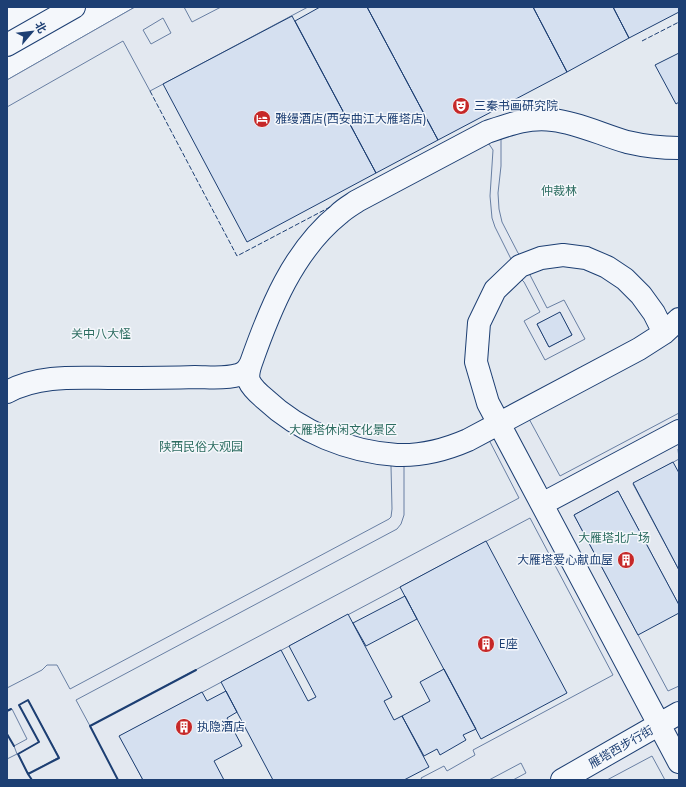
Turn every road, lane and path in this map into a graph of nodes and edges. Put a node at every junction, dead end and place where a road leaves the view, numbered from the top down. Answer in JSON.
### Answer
{"nodes":[{"id":1,"x":74,"y":7,"type":"edge"},
{"id":2,"x":7,"y":45,"type":"edge"},
{"id":3,"x":679,"y":148,"type":"edge"},
{"id":4,"x":671,"y":326,"type":"edge"},
{"id":5,"x":251,"y":363,"type":"junction"},
{"id":6,"x":233,"y":376,"type":"junction"},
{"id":7,"x":254,"y":388,"type":"junction"},
{"id":8,"x":7,"y":392,"type":"edge"},
{"id":9,"x":499,"y":424,"type":"junction"},
{"id":10,"x":679,"y":431,"type":"edge"},
{"id":11,"x":542,"y":504,"type":"junction"},
{"id":12,"x":679,"y":714,"type":"edge"},
{"id":13,"x":659,"y":725,"type":"junction"},
{"id":14,"x":679,"y":762,"type":"edge"},
{"id":15,"x":562,"y":780,"type":"edge"}],
"edges":[{"from":1,"to":2,"type":"street"},
{"from":3,"to":5,"type":"street"},
{"from":4,"to":9,"type":"street"},
{"from":4,"to":9,"type":"street"},
{"from":5,"to":6,"type":"street"},
{"from":5,"to":7,"type":"street"},
{"from":6,"to":7,"type":"street"},
{"from":6,"to":8,"type":"street"},
{"from":7,"to":9,"type":"street"},
{"from":9,"to":11,"type":"street"},
{"from":10,"to":11,"type":"street"},
{"from":11,"to":13,"type":"street"},
{"from":12,"to":13,"type":"street","name":"雁塔西步行街"},
{"from":13,"to":14,"type":"street"},
{"from":13,"to":15,"type":"street","name":"雁塔西步行街"}]}
